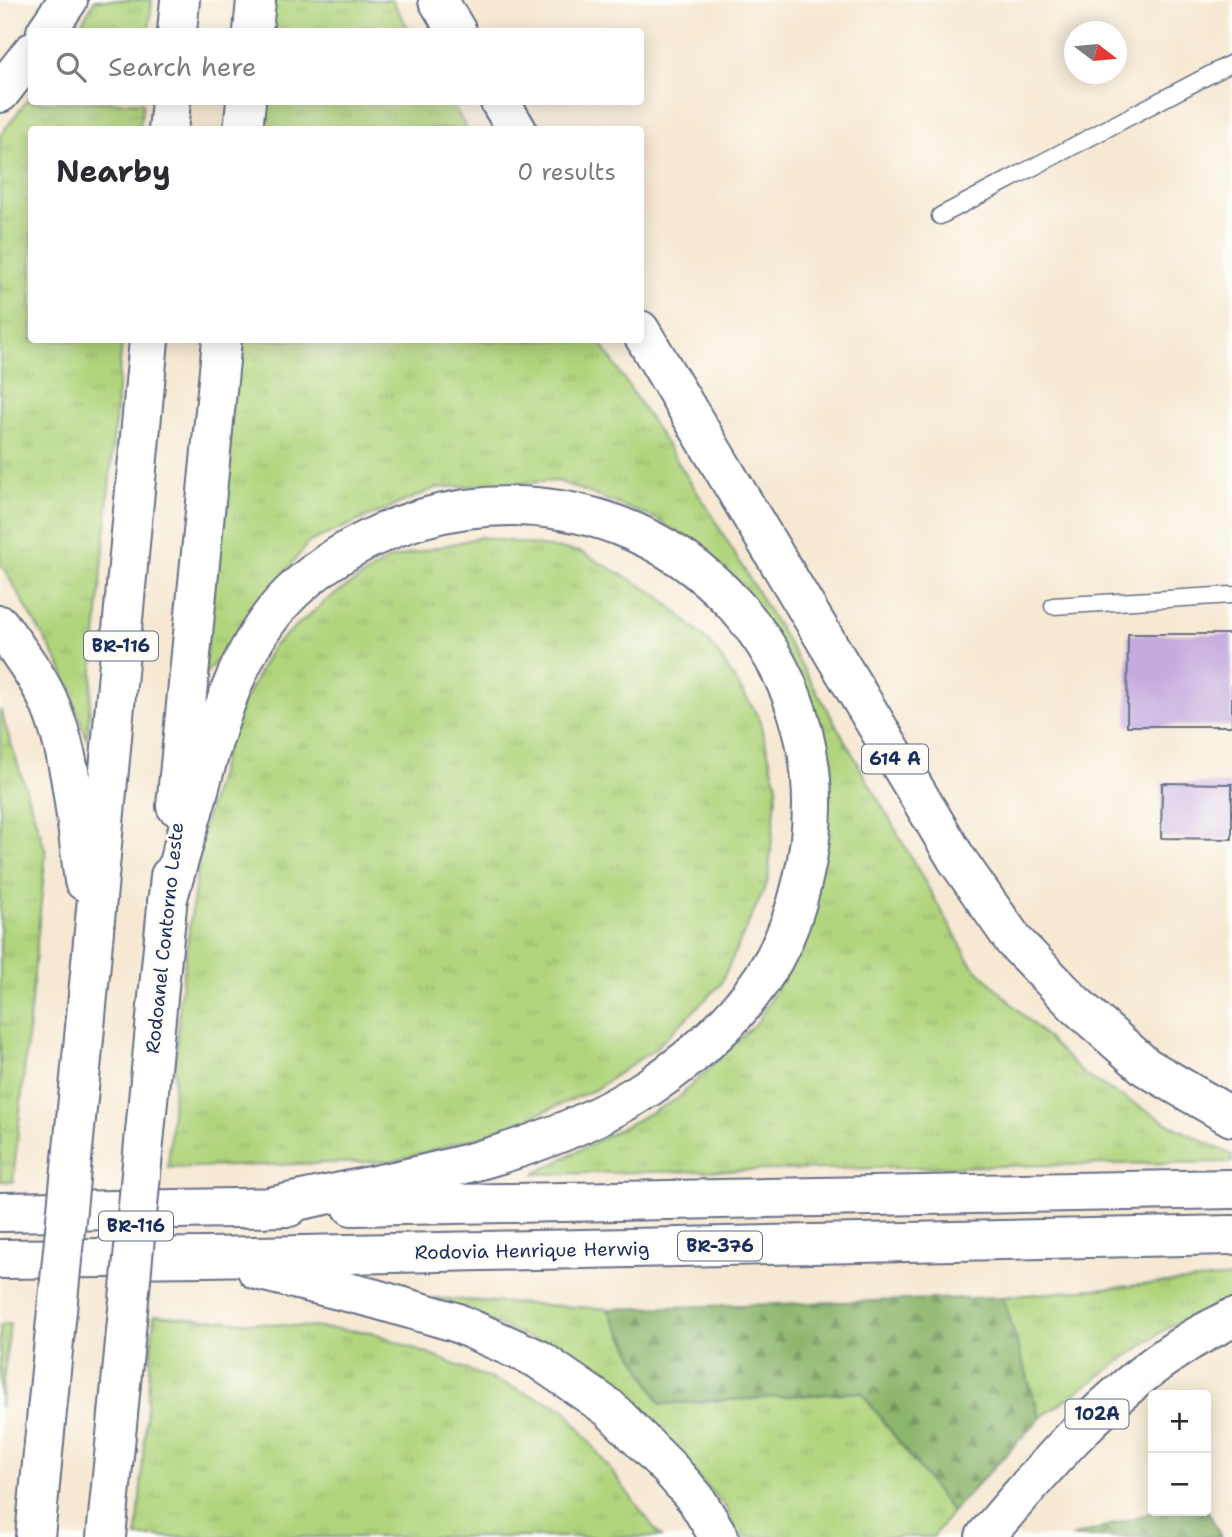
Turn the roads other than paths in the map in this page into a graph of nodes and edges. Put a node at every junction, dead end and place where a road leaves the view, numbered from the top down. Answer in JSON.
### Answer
{"nodes":[{"id":1,"x":68,"y":0,"type":"edge"},
{"id":2,"x":180,"y":0,"type":"edge"},
{"id":3,"x":256,"y":0,"type":"edge"},
{"id":4,"x":438,"y":0,"type":"edge"},
{"id":5,"x":49,"y":28,"type":"edge"},
{"id":6,"x":177,"y":28,"type":"edge"},
{"id":7,"x":253,"y":28,"type":"edge"},
{"id":8,"x":455,"y":28,"type":"edge"},
{"id":9,"x":28,"y":57,"type":"edge"},
{"id":10,"x":1232,"y":63,"type":"edge"},
{"id":11,"x":0,"y":93,"type":"edge"},
{"id":12,"x":170,"y":105,"type":"edge"},
{"id":13,"x":246,"y":105,"type":"edge"},
{"id":14,"x":502,"y":105,"type":"edge"},
{"id":15,"x":168,"y":126,"type":"edge"},
{"id":16,"x":243,"y":126,"type":"edge"},
{"id":17,"x":515,"y":126,"type":"edge"},
{"id":18,"x":940,"y":216,"type":"dead end"},
{"id":19,"x":644,"y":337,"type":"edge"},
{"id":20,"x":149,"y":343,"type":"edge"},
{"id":21,"x":222,"y":343,"type":"edge"},
{"id":22,"x":1232,"y":595,"type":"edge"},
{"id":23,"x":1053,"y":606,"type":"dead end"},
{"id":24,"x":0,"y":625,"type":"edge"},
{"id":25,"x":167,"y":901,"type":"junction"},
{"id":26,"x":93,"y":953,"type":"junction"},
{"id":27,"x":1232,"y":1116,"type":"edge"},
{"id":28,"x":1232,"y":1189,"type":"edge"},
{"id":29,"x":264,"y":1208,"type":"junction"},
{"id":30,"x":0,"y":1212,"type":"edge"},
{"id":31,"x":1232,"y":1235,"type":"edge"},
{"id":32,"x":208,"y":1257,"type":"junction"},
{"id":33,"x":0,"y":1259,"type":"edge"},
{"id":34,"x":1232,"y":1318,"type":"edge"},
{"id":35,"x":110,"y":1526,"type":"edge"},
{"id":36,"x":35,"y":1537,"type":"edge"},
{"id":37,"x":719,"y":1537,"type":"edge"},
{"id":38,"x":985,"y":1537,"type":"edge"}],
"edges":[{"from":1,"to":5,"type":"highway"},
{"from":2,"to":6,"type":"highway"},
{"from":3,"to":7,"type":"highway"},
{"from":4,"to":8,"type":"highway"},
{"from":9,"to":11,"type":"highway"},
{"from":10,"to":18,"type":"lane"},
{"from":12,"to":15,"type":"highway"},
{"from":13,"to":16,"type":"highway"},
{"from":14,"to":17,"type":"highway"},
{"from":19,"to":27,"type":"highway","number":"614 A"},
{"from":20,"to":26,"type":"highway","number":"BR-116"},
{"from":21,"to":25,"type":"highway","name":"Rodoanel Contorno Leste","number":"BR-116"},
{"from":22,"to":23,"type":"lane"},
{"from":24,"to":26,"type":"highway"},
{"from":25,"to":29,"type":"highway"},
{"from":25,"to":35,"type":"highway","name":"Rodoanel Contorno Leste","number":"BR-116","bridge":true},
{"from":26,"to":36,"type":"highway","number":"BR-116","bridge":true},
{"from":28,"to":29,"type":"highway"},
{"from":29,"to":30,"type":"highway"},
{"from":31,"to":32,"type":"highway","name":"Rodovia Henrique Herwig","number":"BR-376"},
{"from":32,"to":33,"type":"highway","name":"Rodovia Henrique Herwig","number":"BR-376"},
{"from":32,"to":37,"type":"highway"},
{"from":34,"to":38,"type":"highway","number":"102A"}]}
